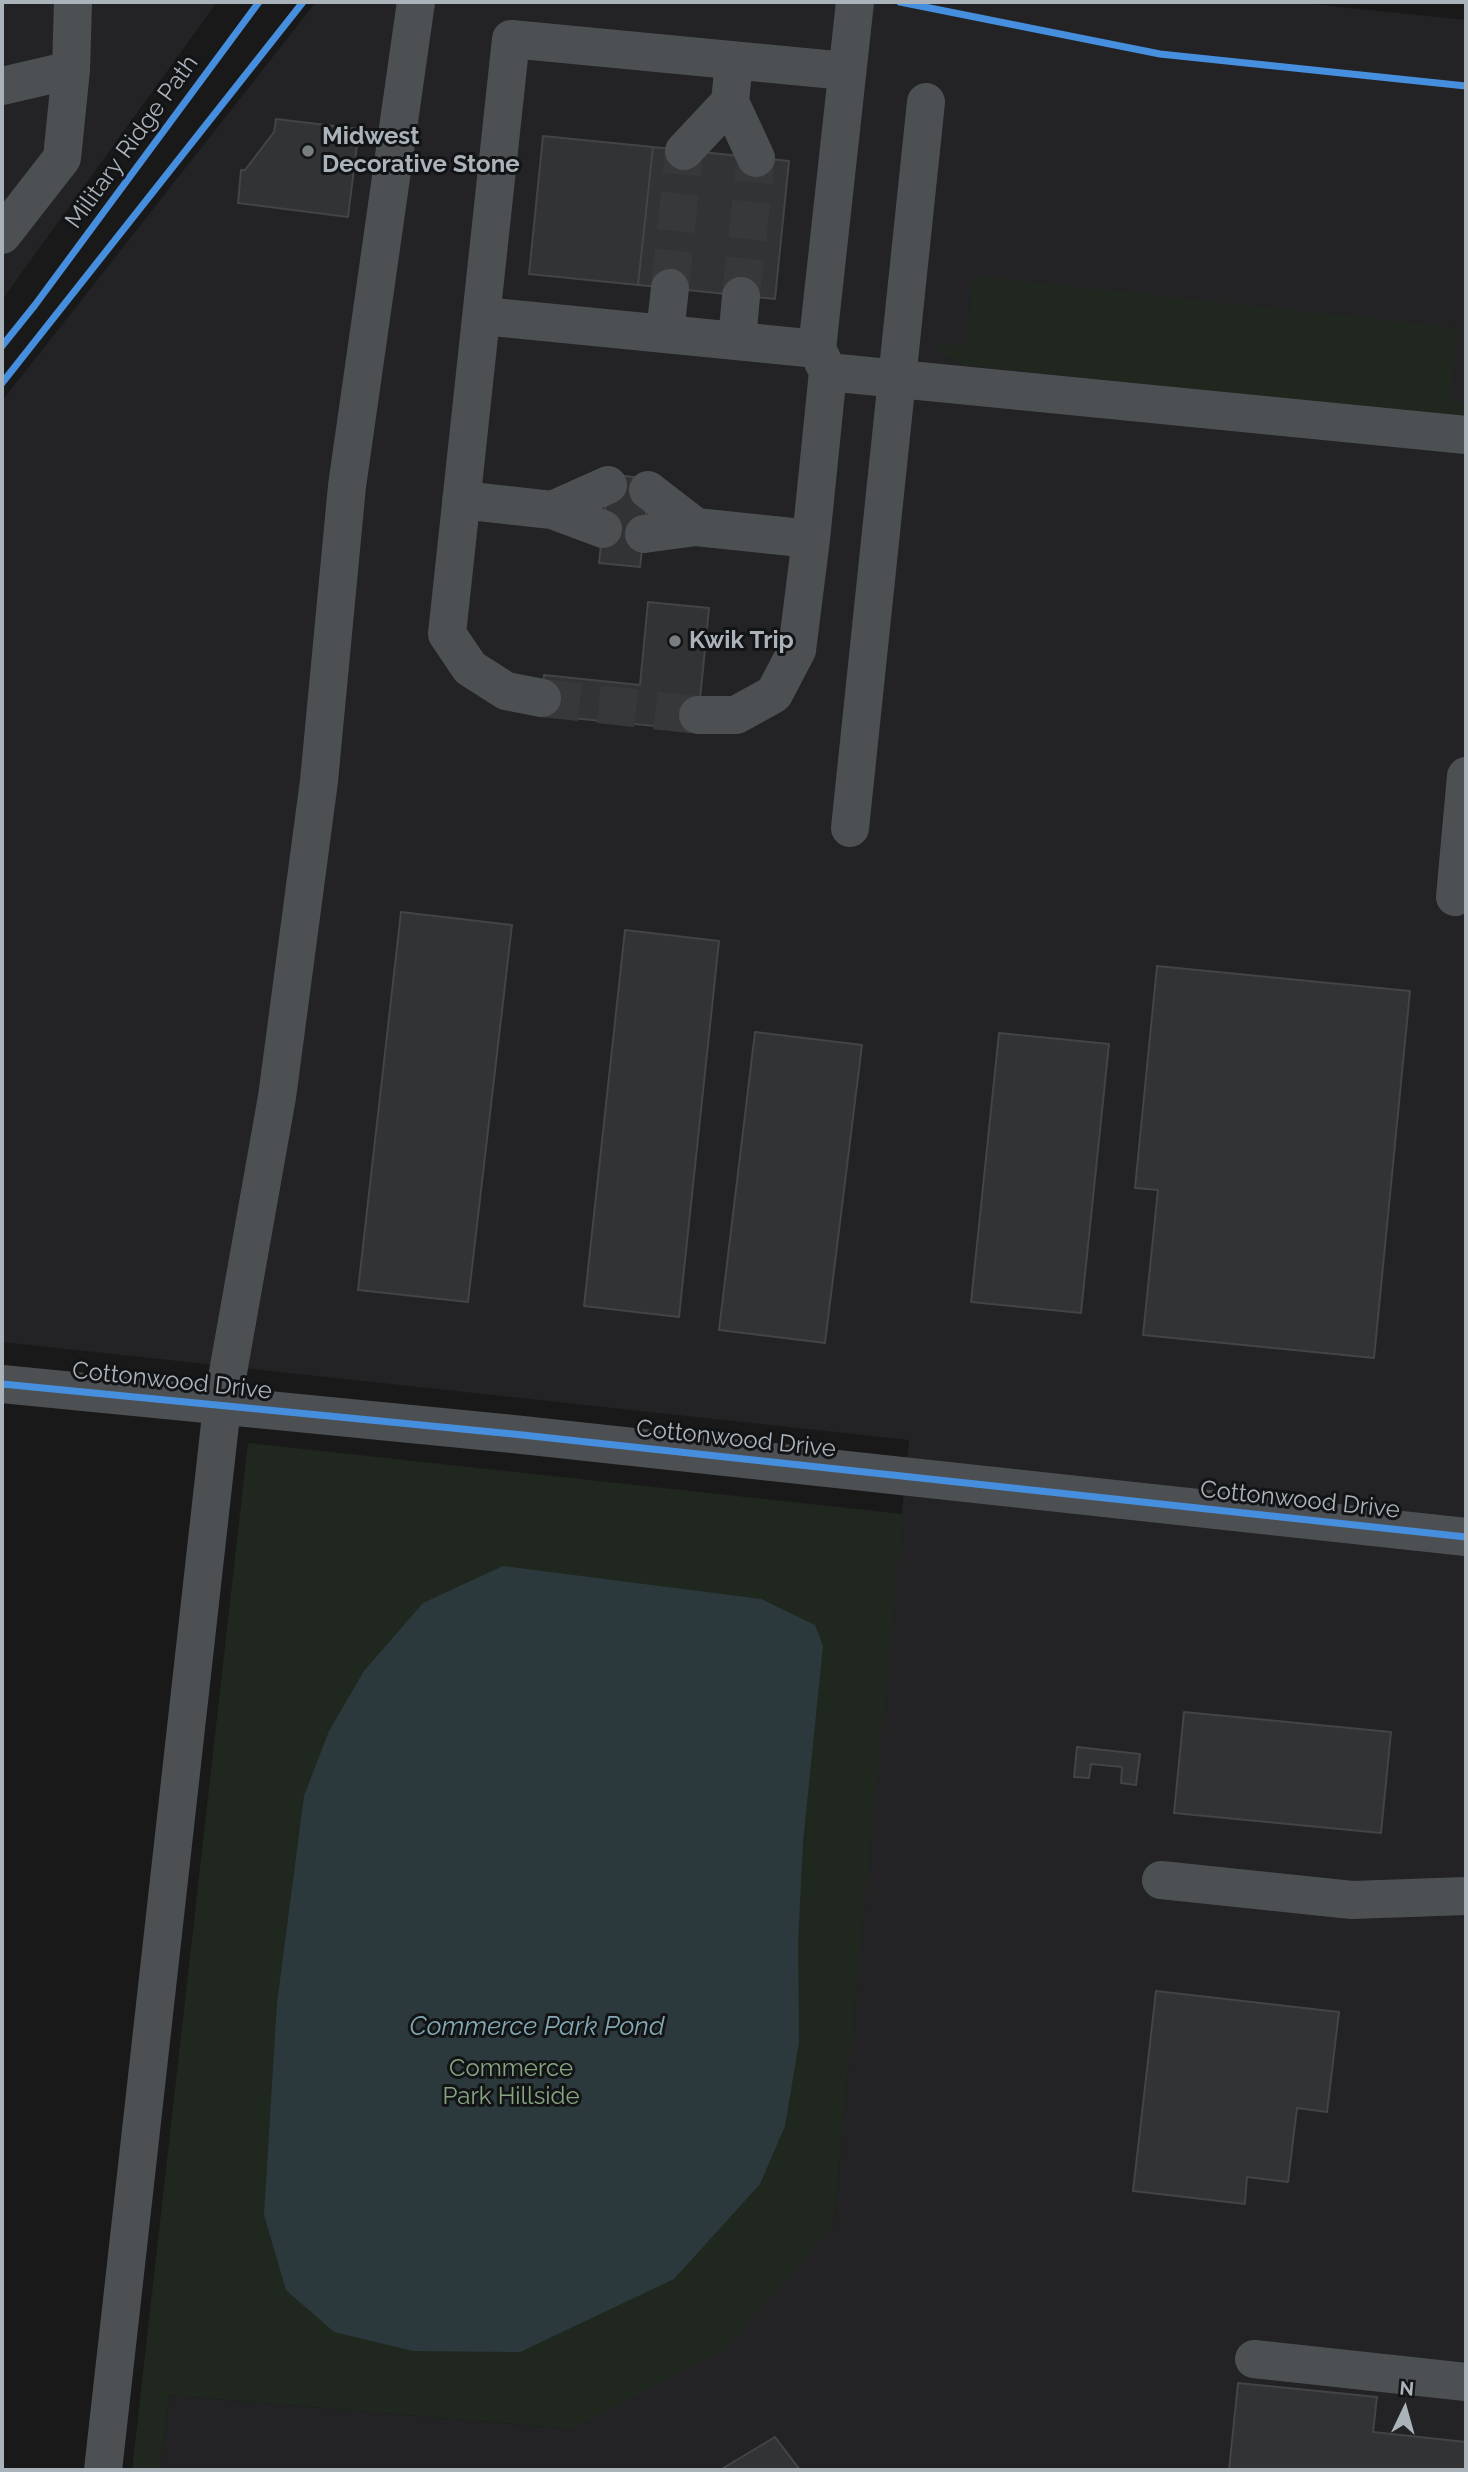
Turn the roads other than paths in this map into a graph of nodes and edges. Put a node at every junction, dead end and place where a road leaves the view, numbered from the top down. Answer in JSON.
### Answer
{"nodes":[{"id":1,"x":73,"y":2,"type":"edge"},
{"id":2,"x":416,"y":2,"type":"edge"},
{"id":3,"x":855,"y":2,"type":"edge"},
{"id":4,"x":734,"y":61,"type":"junction"},
{"id":5,"x":71,"y":70,"type":"junction"},
{"id":6,"x":846,"y":71,"type":"junction"},
{"id":7,"x":2,"y":86,"type":"edge"},
{"id":8,"x":730,"y":102,"type":"junction"},
{"id":9,"x":926,"y":102,"type":"dead end"},
{"id":10,"x":684,"y":151,"type":"tunnel mouth"},
{"id":11,"x":756,"y":158,"type":"tunnel mouth"},
{"id":12,"x":2,"y":235,"type":"edge"},
{"id":13,"x":670,"y":288,"type":"tunnel mouth"},
{"id":14,"x":741,"y":296,"type":"tunnel mouth"},
{"id":15,"x":483,"y":316,"type":"junction"},
{"id":16,"x":664,"y":333,"type":"junction"},
{"id":17,"x":737,"y":341,"type":"junction"},
{"id":18,"x":822,"y":360,"type":"junction"},
{"id":19,"x":896,"y":379,"type":"junction"},
{"id":20,"x":1466,"y":435,"type":"edge"},
{"id":21,"x":608,"y":485,"type":"dead end"},
{"id":22,"x":649,"y":490,"type":"dead end"},
{"id":23,"x":461,"y":500,"type":"junction"},
{"id":24,"x":552,"y":510,"type":"junction"},
{"id":25,"x":696,"y":527,"type":"junction"},
{"id":26,"x":603,"y":529,"type":"dead end"},
{"id":27,"x":644,"y":534,"type":"dead end"},
{"id":28,"x":811,"y":539,"type":"junction"},
{"id":29,"x":542,"y":698,"type":"tunnel mouth"},
{"id":30,"x":698,"y":715,"type":"tunnel mouth"},
{"id":31,"x":1466,"y":776,"type":"edge"},
{"id":32,"x":850,"y":828,"type":"dead end"},
{"id":33,"x":1455,"y":897,"type":"dead end"},
{"id":34,"x":2,"y":1384,"type":"edge"},
{"id":35,"x":222,"y":1406,"type":"junction"},
{"id":36,"x":1466,"y":1537,"type":"edge"},
{"id":37,"x":1161,"y":1880,"type":"dead end"},
{"id":38,"x":1466,"y":1896,"type":"edge"},
{"id":39,"x":1254,"y":2359,"type":"dead end"},
{"id":40,"x":1466,"y":2382,"type":"edge"},
{"id":41,"x":103,"y":2470,"type":"edge"}],
"edges":[{"from":1,"to":5,"type":"street"},
{"from":2,"to":35,"type":"street"},
{"from":3,"to":6,"type":"street"},
{"from":4,"to":6,"type":"street"},
{"from":4,"to":8,"type":"street"},
{"from":4,"to":15,"type":"street"},
{"from":5,"to":7,"type":"street"},
{"from":5,"to":12,"type":"street"},
{"from":6,"to":18,"type":"street"},
{"from":8,"to":10,"type":"street"},
{"from":8,"to":11,"type":"street"},
{"from":9,"to":19,"type":"street"},
{"from":13,"to":16,"type":"street"},
{"from":14,"to":17,"type":"street"},
{"from":15,"to":16,"type":"street"},
{"from":15,"to":23,"type":"street"},
{"from":16,"to":17,"type":"street"},
{"from":17,"to":18,"type":"street"},
{"from":18,"to":19,"type":"street"},
{"from":18,"to":28,"type":"street"},
{"from":19,"to":20,"type":"street"},
{"from":19,"to":32,"type":"street"},
{"from":21,"to":24,"type":"street"},
{"from":22,"to":25,"type":"street"},
{"from":23,"to":24,"type":"street"},
{"from":23,"to":29,"type":"street"},
{"from":24,"to":26,"type":"street"},
{"from":25,"to":27,"type":"street"},
{"from":25,"to":28,"type":"street"},
{"from":28,"to":30,"type":"street"},
{"from":31,"to":33,"type":"street"},
{"from":34,"to":35,"type":"street","name":"Cottonwood Drive"},
{"from":35,"to":36,"type":"street","name":"Cottonwood Drive"},
{"from":35,"to":41,"type":"street"},
{"from":37,"to":38,"type":"street"},
{"from":39,"to":40,"type":"street"}]}
